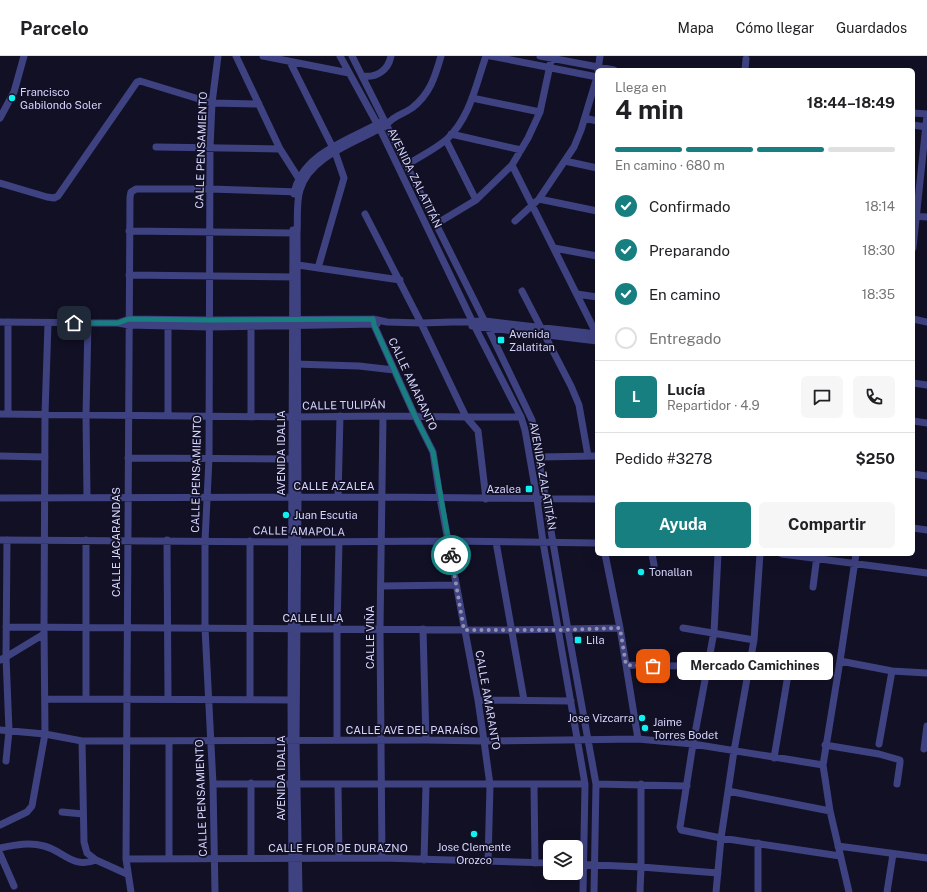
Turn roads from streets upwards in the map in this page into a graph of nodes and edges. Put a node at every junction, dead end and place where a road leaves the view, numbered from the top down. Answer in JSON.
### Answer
{"nodes":[{"id":1,"x":24,"y":56,"type":"edge"},
{"id":2,"x":218,"y":56,"type":"edge"},
{"id":3,"x":236,"y":56,"type":"edge"},
{"id":4,"x":263,"y":56,"type":"edge"},
{"id":5,"x":340,"y":56,"type":"edge"},
{"id":6,"x":352,"y":56,"type":"edge"},
{"id":7,"x":391,"y":56,"type":"edge"},
{"id":8,"x":440,"y":56,"type":"edge"},
{"id":9,"x":486,"y":56,"type":"edge"},
{"id":10,"x":491,"y":56,"type":"edge"},
{"id":11,"x":540,"y":56,"type":"edge"},
{"id":12,"x":600,"y":56,"type":"edge"},
{"id":13,"x":552,"y":57,"type":"edge"},
{"id":14,"x":746,"y":59,"type":"dead end"},
{"id":15,"x":290,"y":62,"type":"junction"},
{"id":16,"x":550,"y":68,"type":"junction"},
{"id":17,"x":595,"y":68,"type":"edge"},
{"id":18,"x":598,"y":68,"type":"edge"},
{"id":19,"x":744,"y":68,"type":"edge"},
{"id":20,"x":349,"y":74,"type":"junction"},
{"id":21,"x":362,"y":76,"type":"junction"},
{"id":22,"x":595,"y":77,"type":"edge"},
{"id":23,"x":595,"y":84,"type":"edge"},
{"id":24,"x":472,"y":98,"type":"junction"},
{"id":25,"x":212,"y":103,"type":"junction"},
{"id":26,"x":259,"y":104,"type":"junction"},
{"id":27,"x":540,"y":112,"type":"junction"},
{"id":28,"x":915,"y":113,"type":"edge"},
{"id":29,"x":927,"y":115,"type":"edge"},
{"id":30,"x":0,"y":118,"type":"edge"},
{"id":31,"x":585,"y":118,"type":"junction"},
{"id":32,"x":595,"y":120,"type":"edge"},
{"id":33,"x":382,"y":125,"type":"junction"},
{"id":34,"x":915,"y":125,"type":"edge"},
{"id":35,"x":926,"y":127,"type":"edge"},
{"id":36,"x":449,"y":137,"type":"junction"},
{"id":37,"x":156,"y":147,"type":"dead end"},
{"id":38,"x":210,"y":147,"type":"junction"},
{"id":39,"x":280,"y":148,"type":"junction"},
{"id":40,"x":334,"y":149,"type":"junction"},
{"id":41,"x":521,"y":150,"type":"junction"},
{"id":42,"x":565,"y":161,"type":"junction"},
{"id":43,"x":406,"y":165,"type":"junction"},
{"id":44,"x":512,"y":165,"type":"junction"},
{"id":45,"x":595,"y":168,"type":"edge"},
{"id":46,"x":301,"y":181,"type":"junction"},
{"id":47,"x":0,"y":183,"type":"edge"},
{"id":48,"x":210,"y":189,"type":"junction"},
{"id":49,"x":297,"y":192,"type":"junction"},
{"id":50,"x":539,"y":199,"type":"junction"},
{"id":51,"x":476,"y":200,"type":"junction"},
{"id":52,"x":532,"y":205,"type":"junction"},
{"id":53,"x":595,"y":211,"type":"edge"},
{"id":54,"x":365,"y":214,"type":"dead end"},
{"id":55,"x":915,"y":216,"type":"edge"},
{"id":56,"x":927,"y":217,"type":"edge"},
{"id":57,"x":515,"y":221,"type":"dead end"},
{"id":58,"x":436,"y":224,"type":"junction"},
{"id":59,"x":129,"y":231,"type":"junction"},
{"id":60,"x":209,"y":232,"type":"junction"},
{"id":61,"x":293,"y":233,"type":"junction"},
{"id":62,"x":554,"y":248,"type":"junction"},
{"id":63,"x":595,"y":256,"type":"edge"},
{"id":64,"x":298,"y":265,"type":"junction"},
{"id":65,"x":318,"y":268,"type":"junction"},
{"id":66,"x":129,"y":275,"type":"junction"},
{"id":67,"x":209,"y":276,"type":"junction"},
{"id":68,"x":295,"y":277,"type":"junction"},
{"id":69,"x":400,"y":280,"type":"junction"},
{"id":70,"x":522,"y":291,"type":"dead end"},
{"id":71,"x":577,"y":294,"type":"junction"},
{"id":72,"x":595,"y":297,"type":"edge"},
{"id":73,"x":915,"y":319,"type":"edge"},
{"id":74,"x":4,"y":322,"type":"edge"},
{"id":75,"x":88,"y":322,"type":"junction"},
{"id":76,"x":129,"y":322,"type":"junction"},
{"id":77,"x":295,"y":322,"type":"junction"},
{"id":78,"x":373,"y":322,"type":"junction"},
{"id":79,"x":927,"y":322,"type":"edge"},
{"id":80,"x":48,"y":323,"type":"junction"},
{"id":81,"x":421,"y":323,"type":"junction"},
{"id":82,"x":209,"y":324,"type":"junction"},
{"id":83,"x":471,"y":324,"type":"junction"},
{"id":84,"x":487,"y":324,"type":"junction"},
{"id":85,"x":168,"y":326,"type":"junction"},
{"id":86,"x":251,"y":326,"type":"junction"},
{"id":87,"x":542,"y":330,"type":"junction"},
{"id":88,"x":595,"y":332,"type":"edge"},
{"id":89,"x":595,"y":336,"type":"edge"},
{"id":90,"x":295,"y":364,"type":"junction"},
{"id":91,"x":394,"y":370,"type":"junction"},
{"id":92,"x":915,"y":383,"type":"edge"},
{"id":93,"x":927,"y":385,"type":"edge"},
{"id":94,"x":4,"y":414,"type":"edge"},
{"id":95,"x":45,"y":414,"type":"junction"},
{"id":96,"x":86,"y":415,"type":"junction"},
{"id":97,"x":128,"y":415,"type":"junction"},
{"id":98,"x":168,"y":415,"type":"junction"},
{"id":99,"x":208,"y":415,"type":"junction"},
{"id":100,"x":340,"y":416,"type":"junction"},
{"id":101,"x":383,"y":416,"type":"junction"},
{"id":102,"x":415,"y":416,"type":"junction"},
{"id":103,"x":251,"y":417,"type":"junction"},
{"id":104,"x":295,"y":417,"type":"junction"},
{"id":105,"x":480,"y":417,"type":"junction"},
{"id":106,"x":521,"y":417,"type":"junction"},
{"id":107,"x":466,"y":418,"type":"junction"},
{"id":108,"x":915,"y":421,"type":"edge"},
{"id":109,"x":927,"y":423,"type":"edge"},
{"id":110,"x":478,"y":431,"type":"junction"},
{"id":111,"x":0,"y":456,"type":"edge"},
{"id":112,"x":588,"y":456,"type":"junction"},
{"id":113,"x":595,"y":456,"type":"edge"},
{"id":114,"x":45,"y":457,"type":"junction"},
{"id":115,"x":539,"y":457,"type":"junction"},
{"id":116,"x":128,"y":458,"type":"junction"},
{"id":117,"x":209,"y":458,"type":"junction"},
{"id":118,"x":292,"y":459,"type":"junction"},
{"id":119,"x":915,"y":474,"type":"edge"},
{"id":120,"x":927,"y":476,"type":"edge"},
{"id":121,"x":86,"y":497,"type":"junction"},
{"id":122,"x":128,"y":497,"type":"junction"},
{"id":123,"x":207,"y":497,"type":"junction"},
{"id":124,"x":338,"y":497,"type":"junction"},
{"id":125,"x":382,"y":497,"type":"junction"},
{"id":126,"x":0,"y":498,"type":"edge"},
{"id":127,"x":44,"y":498,"type":"junction"},
{"id":128,"x":295,"y":498,"type":"junction"},
{"id":129,"x":440,"y":498,"type":"junction"},
{"id":130,"x":486,"y":499,"type":"junction"},
{"id":131,"x":537,"y":499,"type":"junction"},
{"id":132,"x":546,"y":499,"type":"junction"},
{"id":133,"x":595,"y":499,"type":"edge"},
{"id":134,"x":915,"y":528,"type":"edge"},
{"id":135,"x":927,"y":530,"type":"edge"},
{"id":136,"x":3,"y":540,"type":"edge"},
{"id":137,"x":45,"y":540,"type":"junction"},
{"id":138,"x":86,"y":540,"type":"junction"},
{"id":139,"x":127,"y":540,"type":"junction"},
{"id":140,"x":167,"y":540,"type":"junction"},
{"id":141,"x":206,"y":541,"type":"junction"},
{"id":142,"x":250,"y":541,"type":"junction"},
{"id":143,"x":448,"y":541,"type":"junction"},
{"id":144,"x":295,"y":542,"type":"junction"},
{"id":145,"x":340,"y":542,"type":"junction"},
{"id":146,"x":382,"y":542,"type":"junction"},
{"id":147,"x":496,"y":542,"type":"junction"},
{"id":148,"x":543,"y":542,"type":"junction"},
{"id":149,"x":553,"y":542,"type":"junction"},
{"id":150,"x":595,"y":543,"type":"edge"},
{"id":151,"x":605,"y":556,"type":"edge"},
{"id":152,"x":652,"y":556,"type":"edge"},
{"id":153,"x":718,"y":556,"type":"edge"},
{"id":154,"x":760,"y":556,"type":"edge"},
{"id":155,"x":817,"y":556,"type":"edge"},
{"id":156,"x":856,"y":556,"type":"edge"},
{"id":157,"x":854,"y":563,"type":"junction"},
{"id":158,"x":654,"y":565,"type":"dead end"},
{"id":159,"x":927,"y":573,"type":"edge"},
{"id":160,"x":456,"y":585,"type":"junction"},
{"id":161,"x":381,"y":586,"type":"junction"},
{"id":162,"x":813,"y":587,"type":"dead end"},
{"id":163,"x":6,"y":627,"type":"junction"},
{"id":164,"x":86,"y":627,"type":"junction"},
{"id":165,"x":127,"y":628,"type":"junction"},
{"id":166,"x":168,"y":628,"type":"junction"},
{"id":167,"x":205,"y":628,"type":"junction"},
{"id":168,"x":250,"y":628,"type":"junction"},
{"id":169,"x":620,"y":628,"type":"junction"},
{"id":170,"x":683,"y":628,"type":"dead end"},
{"id":171,"x":295,"y":629,"type":"junction"},
{"id":172,"x":337,"y":629,"type":"junction"},
{"id":173,"x":380,"y":629,"type":"junction"},
{"id":174,"x":423,"y":629,"type":"junction"},
{"id":175,"x":464,"y":630,"type":"junction"},
{"id":176,"x":511,"y":630,"type":"junction"},
{"id":177,"x":558,"y":630,"type":"junction"},
{"id":178,"x":568,"y":630,"type":"junction"},
{"id":179,"x":44,"y":631,"type":"junction"},
{"id":180,"x":714,"y":632,"type":"junction"},
{"id":181,"x":754,"y":640,"type":"junction"},
{"id":182,"x":792,"y":657,"type":"dead end"},
{"id":183,"x":3,"y":658,"type":"edge"},
{"id":184,"x":840,"y":661,"type":"junction"},
{"id":185,"x":626,"y":665,"type":"junction"},
{"id":186,"x":680,"y":666,"type":"dead end"},
{"id":187,"x":892,"y":671,"type":"junction"},
{"id":188,"x":927,"y":672,"type":"edge"},
{"id":189,"x":45,"y":699,"type":"junction"},
{"id":190,"x":86,"y":699,"type":"junction"},
{"id":191,"x":127,"y":699,"type":"junction"},
{"id":192,"x":168,"y":699,"type":"junction"},
{"id":193,"x":209,"y":699,"type":"junction"},
{"id":194,"x":250,"y":699,"type":"junction"},
{"id":195,"x":294,"y":700,"type":"junction"},
{"id":196,"x":478,"y":700,"type":"junction"},
{"id":197,"x":524,"y":700,"type":"junction"},
{"id":198,"x":571,"y":700,"type":"junction"},
{"id":199,"x":927,"y":729,"type":"edge"},
{"id":200,"x":0,"y":730,"type":"edge"},
{"id":201,"x":9,"y":731,"type":"junction"},
{"id":202,"x":46,"y":734,"type":"junction"},
{"id":203,"x":589,"y":739,"type":"junction"},
{"id":204,"x":638,"y":739,"type":"junction"},
{"id":205,"x":294,"y":740,"type":"junction"},
{"id":206,"x":337,"y":740,"type":"junction"},
{"id":207,"x":382,"y":740,"type":"junction"},
{"id":208,"x":426,"y":740,"type":"junction"},
{"id":209,"x":577,"y":740,"type":"junction"},
{"id":210,"x":82,"y":741,"type":"junction"},
{"id":211,"x":126,"y":741,"type":"junction"},
{"id":212,"x":169,"y":741,"type":"junction"},
{"id":213,"x":210,"y":741,"type":"junction"},
{"id":214,"x":484,"y":741,"type":"junction"},
{"id":215,"x":693,"y":744,"type":"junction"},
{"id":216,"x":879,"y":744,"type":"dead end"},
{"id":217,"x":825,"y":745,"type":"junction"},
{"id":218,"x":924,"y":749,"type":"dead end"},
{"id":219,"x":734,"y":751,"type":"junction"},
{"id":220,"x":774,"y":758,"type":"junction"},
{"id":221,"x":6,"y":761,"type":"dead end"},
{"id":222,"x":823,"y":765,"type":"junction"},
{"id":223,"x":251,"y":783,"type":"junction"},
{"id":224,"x":294,"y":783,"type":"junction"},
{"id":225,"x":212,"y":784,"type":"junction"},
{"id":226,"x":338,"y":784,"type":"junction"},
{"id":227,"x":585,"y":784,"type":"junction"},
{"id":228,"x":596,"y":784,"type":"junction"},
{"id":229,"x":641,"y":784,"type":"junction"},
{"id":230,"x":897,"y":784,"type":"dead end"},
{"id":231,"x":382,"y":785,"type":"junction"},
{"id":232,"x":426,"y":785,"type":"junction"},
{"id":233,"x":490,"y":785,"type":"junction"},
{"id":234,"x":534,"y":785,"type":"junction"},
{"id":235,"x":686,"y":786,"type":"junction"},
{"id":236,"x":728,"y":791,"type":"junction"},
{"id":237,"x":830,"y":811,"type":"junction"},
{"id":238,"x":62,"y":812,"type":"dead end"},
{"id":239,"x":83,"y":814,"type":"junction"},
{"id":240,"x":0,"y":825,"type":"edge"},
{"id":241,"x":721,"y":838,"type":"junction"},
{"id":242,"x":582,"y":840,"type":"edge"},
{"id":243,"x":758,"y":843,"type":"junction"},
{"id":244,"x":838,"y":846,"type":"junction"},
{"id":245,"x":0,"y":848,"type":"edge"},
{"id":246,"x":0,"y":854,"type":"edge"},
{"id":247,"x":893,"y":854,"type":"junction"},
{"id":248,"x":840,"y":856,"type":"junction"},
{"id":249,"x":214,"y":858,"type":"junction"},
{"id":250,"x":251,"y":858,"type":"junction"},
{"id":251,"x":295,"y":858,"type":"junction"},
{"id":252,"x":339,"y":858,"type":"junction"},
{"id":253,"x":382,"y":858,"type":"junction"},
{"id":254,"x":927,"y":858,"type":"edge"},
{"id":255,"x":126,"y":859,"type":"junction"},
{"id":256,"x":169,"y":859,"type":"junction"},
{"id":257,"x":96,"y":860,"type":"junction"},
{"id":258,"x":424,"y":860,"type":"junction"},
{"id":259,"x":488,"y":862,"type":"junction"},
{"id":260,"x":535,"y":863,"type":"junction"},
{"id":261,"x":543,"y":863,"type":"edge"},
{"id":262,"x":583,"y":864,"type":"edge"},
{"id":263,"x":595,"y":865,"type":"junction"},
{"id":264,"x":641,"y":867,"type":"junction"},
{"id":265,"x":718,"y":873,"type":"junction"},
{"id":266,"x":128,"y":874,"type":"junction"},
{"id":267,"x":582,"y":880,"type":"edge"},
{"id":268,"x":14,"y":886,"type":"dead end"},
{"id":269,"x":131,"y":892,"type":"edge"},
{"id":270,"x":215,"y":892,"type":"edge"},
{"id":271,"x":292,"y":892,"type":"edge"},
{"id":272,"x":299,"y":892,"type":"edge"},
{"id":273,"x":583,"y":892,"type":"edge"},
{"id":274,"x":594,"y":892,"type":"edge"},
{"id":275,"x":640,"y":892,"type":"edge"},
{"id":276,"x":716,"y":892,"type":"edge"},
{"id":277,"x":758,"y":892,"type":"edge"},
{"id":278,"x":849,"y":892,"type":"edge"},
{"id":279,"x":887,"y":892,"type":"edge"}],
"edges":[{"from":1,"to":30,"type":"street"},
{"from":2,"to":25,"type":"street","name":"CALLE PENSAMIENTO"},
{"from":3,"to":26,"type":"street"},
{"from":4,"to":15,"type":"street"},
{"from":5,"to":20,"type":"street","name":"AVENIDA ZALATITÁN"},
{"from":6,"to":21,"type":"street","name":"AVENIDA ZALATITÁN"},
{"from":7,"to":21,"type":"street"},
{"from":8,"to":33,"type":"street"},
{"from":9,"to":24,"type":"street"},
{"from":10,"to":16,"type":"street"},
{"from":11,"to":13,"type":"street"},
{"from":12,"to":18,"type":"street"},
{"from":13,"to":16,"type":"street"},
{"from":13,"to":17,"type":"street"},
{"from":14,"to":19,"type":"street"},
{"from":15,"to":20,"type":"street"},
{"from":15,"to":40,"type":"street"},
{"from":16,"to":22,"type":"street"},
{"from":16,"to":27,"type":"street"},
{"from":20,"to":33,"type":"street","name":"AVENIDA ZALATITÁN"},
{"from":21,"to":33,"type":"street","name":"AVENIDA ZALATITÁN"},
{"from":23,"to":31,"type":"street"},
{"from":24,"to":27,"type":"street"},
{"from":24,"to":36,"type":"street"},
{"from":25,"to":26,"type":"street"},
{"from":25,"to":38,"type":"street","name":"CALLE PENSAMIENTO"},
{"from":25,"to":47,"type":"street"},
{"from":26,"to":39,"type":"street"},
{"from":27,"to":41,"type":"street"},
{"from":28,"to":29,"type":"street"},
{"from":29,"to":35,"type":"street"},
{"from":31,"to":32,"type":"street"},
{"from":31,"to":42,"type":"street"},
{"from":33,"to":40,"type":"street","name":"AVENIDA IDALIA"},
{"from":33,"to":43,"type":"street","name":"AVENIDA ZALATITÁN"},
{"from":33,"to":83,"type":"street","name":"AVENIDA ZALATITÁN"},
{"from":34,"to":35,"type":"street"},
{"from":35,"to":55,"type":"street"},
{"from":36,"to":41,"type":"street"},
{"from":36,"to":43,"type":"street"},
{"from":36,"to":51,"type":"street"},
{"from":37,"to":38,"type":"street"},
{"from":38,"to":39,"type":"street"},
{"from":38,"to":48,"type":"street","name":"CALLE PENSAMIENTO"},
{"from":39,"to":46,"type":"street"},
{"from":40,"to":46,"type":"street","name":"AVENIDA IDALIA"},
{"from":40,"to":65,"type":"street"},
{"from":41,"to":44,"type":"street"},
{"from":42,"to":45,"type":"street"},
{"from":42,"to":50,"type":"street"},
{"from":43,"to":58,"type":"street","name":"AVENIDA ZALATITÁN"},
{"from":44,"to":51,"type":"street"},
{"from":44,"to":52,"type":"street"},
{"from":46,"to":49,"type":"street","name":"AVENIDA IDALIA"},
{"from":48,"to":49,"type":"street"},
{"from":48,"to":59,"type":"street","name":"CALLE JACARANDAS"},
{"from":48,"to":60,"type":"street","name":"CALLE PENSAMIENTO"},
{"from":49,"to":61,"type":"street","name":"AVENIDA IDALIA"},
{"from":49,"to":64,"type":"street","name":"AVENIDA IDALIA"},
{"from":50,"to":52,"type":"street"},
{"from":50,"to":53,"type":"street"},
{"from":51,"to":58,"type":"street"},
{"from":52,"to":57,"type":"street"},
{"from":52,"to":62,"type":"street"},
{"from":54,"to":69,"type":"street"},
{"from":55,"to":56,"type":"street"},
{"from":58,"to":84,"type":"street","name":"AVENIDA ZALATITÁN"},
{"from":59,"to":60,"type":"street"},
{"from":59,"to":66,"type":"street","name":"CALLE JACARANDAS"},
{"from":60,"to":61,"type":"street"},
{"from":60,"to":67,"type":"street","name":"CALLE PENSAMIENTO"},
{"from":61,"to":68,"type":"street","name":"AVENIDA IDALIA"},
{"from":62,"to":63,"type":"street"},
{"from":62,"to":71,"type":"street"},
{"from":64,"to":65,"type":"street"},
{"from":64,"to":68,"type":"street","name":"AVENIDA IDALIA"},
{"from":65,"to":69,"type":"street"},
{"from":66,"to":67,"type":"street"},
{"from":66,"to":76,"type":"street","name":"CALLE JACARANDAS"},
{"from":67,"to":68,"type":"street"},
{"from":67,"to":82,"type":"street","name":"CALLE PENSAMIENTO"},
{"from":68,"to":77,"type":"street","name":"AVENIDA IDALIA"},
{"from":69,"to":81,"type":"street"},
{"from":70,"to":87,"type":"street"},
{"from":71,"to":72,"type":"street"},
{"from":71,"to":88,"type":"street"},
{"from":73,"to":79,"type":"street"},
{"from":74,"to":80,"type":"street"},
{"from":74,"to":94,"type":"street"},
{"from":75,"to":76,"type":"street"},
{"from":75,"to":80,"type":"street"},
{"from":75,"to":96,"type":"street"},
{"from":76,"to":82,"type":"street"},
{"from":76,"to":85,"type":"street"},
{"from":76,"to":97,"type":"street","name":"CALLE JACARANDAS"},
{"from":77,"to":78,"type":"street"},
{"from":77,"to":82,"type":"street"},
{"from":77,"to":86,"type":"street"},
{"from":77,"to":90,"type":"street","name":"AVENIDA IDALIA"},
{"from":78,"to":81,"type":"street"},
{"from":78,"to":91,"type":"street","name":"CALLE AMARANTO"},
{"from":80,"to":95,"type":"street"},
{"from":81,"to":83,"type":"street"},
{"from":81,"to":107,"type":"street"},
{"from":82,"to":85,"type":"street"},
{"from":82,"to":86,"type":"street"},
{"from":82,"to":99,"type":"street","name":"CALLE PENSAMIENTO"},
{"from":83,"to":84,"type":"street"},
{"from":83,"to":106,"type":"street","name":"AVENIDA ZALATITÁN"},
{"from":84,"to":87,"type":"street"},
{"from":84,"to":115,"type":"street","name":"AVENIDA ZALATITÁN"},
{"from":85,"to":98,"type":"street"},
{"from":86,"to":103,"type":"street"},
{"from":87,"to":89,"type":"street"},
{"from":87,"to":112,"type":"street"},
{"from":90,"to":91,"type":"street"},
{"from":90,"to":104,"type":"street","name":"AVENIDA IDALIA"},
{"from":91,"to":102,"type":"street","name":"CALLE AMARANTO"},
{"from":92,"to":93,"type":"street"},
{"from":94,"to":95,"type":"street","name":"CALLE TULIPÁN"},
{"from":95,"to":96,"type":"street","name":"CALLE TULIPÁN"},
{"from":95,"to":114,"type":"street"},
{"from":96,"to":97,"type":"street","name":"CALLE TULIPÁN"},
{"from":96,"to":121,"type":"street"},
{"from":97,"to":98,"type":"street","name":"CALLE TULIPÁN"},
{"from":97,"to":116,"type":"street","name":"CALLE JACARANDAS"},
{"from":98,"to":99,"type":"street","name":"CALLE TULIPÁN"},
{"from":99,"to":103,"type":"street","name":"CALLE TULIPÁN"},
{"from":99,"to":117,"type":"street","name":"CALLE PENSAMIENTO"},
{"from":100,"to":101,"type":"street","name":"CALLE TULIPÁN"},
{"from":100,"to":104,"type":"street","name":"CALLE TULIPÁN"},
{"from":100,"to":124,"type":"street"},
{"from":101,"to":102,"type":"street","name":"CALLE TULIPÁN"},
{"from":101,"to":125,"type":"street","name":"CALLE VIÑA"},
{"from":102,"to":107,"type":"street","name":"CALLE TULIPÁN"},
{"from":102,"to":129,"type":"street","name":"CALLE AMARANTO"},
{"from":103,"to":104,"type":"street","name":"CALLE TULIPÁN"},
{"from":104,"to":118,"type":"street","name":"AVENIDA IDALIA"},
{"from":104,"to":128,"type":"street","name":"AVENIDA IDALIA"},
{"from":105,"to":106,"type":"street","name":"CALLE TULIPÁN"},
{"from":105,"to":107,"type":"street","name":"CALLE TULIPÁN"},
{"from":105,"to":110,"type":"street"},
{"from":106,"to":131,"type":"street","name":"AVENIDA ZALATITÁN"},
{"from":107,"to":110,"type":"street"},
{"from":108,"to":109,"type":"street"},
{"from":110,"to":130,"type":"street"},
{"from":111,"to":114,"type":"street"},
{"from":112,"to":113,"type":"street"},
{"from":112,"to":115,"type":"street"},
{"from":114,"to":127,"type":"street"},
{"from":115,"to":132,"type":"street","name":"AVENIDA ZALATITÁN"},
{"from":116,"to":117,"type":"street"},
{"from":116,"to":122,"type":"street","name":"CALLE JACARANDAS"},
{"from":117,"to":118,"type":"street"},
{"from":117,"to":123,"type":"street","name":"CALLE PENSAMIENTO"},
{"from":118,"to":128,"type":"street","name":"AVENIDA IDALIA"},
{"from":119,"to":120,"type":"street"},
{"from":121,"to":122,"type":"street","name":"CALLE AZALEA"},
{"from":121,"to":127,"type":"street","name":"CALLE AZALEA"},
{"from":122,"to":123,"type":"street","name":"CALLE AZALEA"},
{"from":122,"to":139,"type":"street","name":"CALLE JACARANDAS"},
{"from":123,"to":128,"type":"street","name":"CALLE AZALEA"},
{"from":123,"to":141,"type":"street","name":"CALLE PENSAMIENTO"},
{"from":124,"to":125,"type":"street","name":"CALLE AZALEA"},
{"from":124,"to":128,"type":"street","name":"CALLE AZALEA"},
{"from":125,"to":129,"type":"street","name":"CALLE AZALEA"},
{"from":125,"to":146,"type":"street","name":"CALLE VIÑA"},
{"from":126,"to":127,"type":"street","name":"CALLE AZALEA"},
{"from":127,"to":137,"type":"street"},
{"from":128,"to":144,"type":"street","name":"AVENIDA IDALIA"},
{"from":129,"to":130,"type":"street","name":"CALLE AZALEA"},
{"from":129,"to":143,"type":"street","name":"CALLE AMARANTO"},
{"from":130,"to":131,"type":"street","name":"CALLE AZALEA"},
{"from":131,"to":132,"type":"street","name":"CALLE AZALEA"},
{"from":131,"to":148,"type":"street","name":"AVENIDA ZALATITÁN"},
{"from":132,"to":133,"type":"street","name":"CALLE AZALEA"},
{"from":132,"to":149,"type":"street","name":"AVENIDA ZALATITÁN"},
{"from":134,"to":135,"type":"street"},
{"from":136,"to":137,"type":"street","name":"CALLE AMAPOLA"},
{"from":136,"to":163,"type":"street"},
{"from":137,"to":138,"type":"street","name":"CALLE AMAPOLA"},
{"from":137,"to":179,"type":"street"},
{"from":138,"to":139,"type":"street","name":"CALLE AMAPOLA"},
{"from":138,"to":164,"type":"street"},
{"from":139,"to":140,"type":"street","name":"CALLE AMAPOLA"},
{"from":139,"to":165,"type":"street","name":"CALLE JACARANDAS"},
{"from":140,"to":141,"type":"street","name":"CALLE AMAPOLA"},
{"from":140,"to":166,"type":"street"},
{"from":141,"to":142,"type":"street","name":"CALLE AMAPOLA"},
{"from":141,"to":167,"type":"street","name":"CALLE PENSAMIENTO"},
{"from":142,"to":144,"type":"street","name":"CALLE AMAPOLA"},
{"from":142,"to":168,"type":"street"},
{"from":143,"to":146,"type":"street","name":"CALLE AMAPOLA"},
{"from":143,"to":147,"type":"street","name":"CALLE AMAPOLA"},
{"from":143,"to":160,"type":"street","name":"CALLE AMARANTO"},
{"from":144,"to":145,"type":"street","name":"CALLE AMAPOLA"},
{"from":144,"to":171,"type":"street","name":"AVENIDA IDALIA"},
{"from":145,"to":146,"type":"street","name":"CALLE AMAPOLA"},
{"from":145,"to":172,"type":"street"},
{"from":146,"to":161,"type":"street","name":"CALLE VIÑA"},
{"from":147,"to":148,"type":"street","name":"CALLE AMAPOLA"},
{"from":147,"to":176,"type":"street"},
{"from":148,"to":149,"type":"street","name":"CALLE AMAPOLA"},
{"from":148,"to":177,"type":"street","name":"AVENIDA ZALATITÁN"},
{"from":149,"to":150,"type":"street","name":"CALLE AMAPOLA"},
{"from":149,"to":178,"type":"street","name":"AVENIDA ZALATITÁN"},
{"from":151,"to":169,"type":"street"},
{"from":152,"to":158,"type":"street"},
{"from":153,"to":180,"type":"street"},
{"from":154,"to":181,"type":"street"},
{"from":155,"to":157,"type":"street"},
{"from":155,"to":162,"type":"street"},
{"from":156,"to":157,"type":"street"},
{"from":157,"to":159,"type":"street"},
{"from":157,"to":184,"type":"street"},
{"from":160,"to":161,"type":"street"},
{"from":160,"to":175,"type":"street","name":"CALLE AMARANTO"},
{"from":161,"to":173,"type":"street","name":"CALLE VIÑA"},
{"from":163,"to":179,"type":"street","name":"CALLE LILA"},
{"from":163,"to":183,"type":"street"},
{"from":164,"to":165,"type":"street","name":"CALLE LILA"},
{"from":164,"to":179,"type":"street","name":"CALLE LILA"},
{"from":164,"to":190,"type":"street"},
{"from":165,"to":166,"type":"street","name":"CALLE LILA"},
{"from":165,"to":191,"type":"street","name":"CALLE JACARANDAS"},
{"from":166,"to":167,"type":"street","name":"CALLE LILA"},
{"from":166,"to":192,"type":"street"},
{"from":167,"to":168,"type":"street","name":"CALLE LILA"},
{"from":167,"to":193,"type":"street","name":"CALLE PENSAMIENTO"},
{"from":168,"to":171,"type":"street","name":"CALLE LILA"},
{"from":168,"to":194,"type":"street"},
{"from":169,"to":178,"type":"street","name":"CALLE LILA"},
{"from":169,"to":185,"type":"street"},
{"from":170,"to":180,"type":"street"},
{"from":171,"to":172,"type":"street","name":"CALLE LILA"},
{"from":171,"to":195,"type":"street","name":"AVENIDA IDALIA"},
{"from":172,"to":173,"type":"street","name":"CALLE LILA"},
{"from":172,"to":206,"type":"street"},
{"from":173,"to":174,"type":"street","name":"CALLE LILA"},
{"from":173,"to":207,"type":"street","name":"CALLE VIÑA"},
{"from":174,"to":175,"type":"street","name":"CALLE LILA"},
{"from":174,"to":208,"type":"street"},
{"from":175,"to":176,"type":"street","name":"CALLE LILA"},
{"from":175,"to":196,"type":"street","name":"CALLE AMARANTO"},
{"from":176,"to":177,"type":"street","name":"CALLE LILA"},
{"from":176,"to":197,"type":"street"},
{"from":177,"to":178,"type":"street","name":"CALLE LILA"},
{"from":177,"to":198,"type":"street","name":"AVENIDA ZALATITÁN"},
{"from":178,"to":203,"type":"street","name":"AVENIDA ZALATITÁN"},
{"from":179,"to":183,"type":"street"},
{"from":179,"to":189,"type":"street"},
{"from":180,"to":181,"type":"street"},
{"from":180,"to":215,"type":"street"},
{"from":181,"to":219,"type":"street"},
{"from":182,"to":220,"type":"street"},
{"from":183,"to":201,"type":"street"},
{"from":184,"to":187,"type":"street"},
{"from":184,"to":217,"type":"street"},
{"from":185,"to":186,"type":"street"},
{"from":185,"to":204,"type":"street"},
{"from":187,"to":188,"type":"street"},
{"from":187,"to":216,"type":"street"},
{"from":189,"to":190,"type":"street"},
{"from":189,"to":202,"type":"street"},
{"from":190,"to":191,"type":"street"},
{"from":191,"to":192,"type":"street"},
{"from":191,"to":211,"type":"street","name":"CALLE JACARANDAS"},
{"from":192,"to":193,"type":"street"},
{"from":193,"to":194,"type":"street"},
{"from":193,"to":213,"type":"street","name":"CALLE PENSAMIENTO"},
{"from":194,"to":195,"type":"street"},
{"from":195,"to":205,"type":"street","name":"AVENIDA IDALIA"},
{"from":196,"to":197,"type":"street"},
{"from":196,"to":214,"type":"street","name":"CALLE AMARANTO"},
{"from":197,"to":198,"type":"street"},
{"from":198,"to":209,"type":"street","name":"AVENIDA ZALATITÁN"},
{"from":199,"to":218,"type":"street"},
{"from":200,"to":201,"type":"street","name":"CALLE AVE DEL PARAÍSO"},
{"from":201,"to":202,"type":"street","name":"CALLE AVE DEL PARAÍSO"},
{"from":201,"to":221,"type":"street"},
{"from":202,"to":210,"type":"street","name":"CALLE AVE DEL PARAÍSO"},
{"from":202,"to":240,"type":"street"},
{"from":203,"to":204,"type":"street","name":"CALLE AVE DEL PARAÍSO"},
{"from":203,"to":209,"type":"street","name":"CALLE AVE DEL PARAÍSO"},
{"from":203,"to":228,"type":"street","name":"AVENIDA ZALATITÁN"},
{"from":204,"to":215,"type":"street","name":"CALLE AVE DEL PARAÍSO"},
{"from":205,"to":206,"type":"street","name":"CALLE AVE DEL PARAÍSO"},
{"from":205,"to":213,"type":"street","name":"CALLE AVE DEL PARAÍSO"},
{"from":205,"to":224,"type":"street","name":"AVENIDA IDALIA"},
{"from":206,"to":207,"type":"street","name":"CALLE AVE DEL PARAÍSO"},
{"from":207,"to":208,"type":"street","name":"CALLE AVE DEL PARAÍSO"},
{"from":207,"to":231,"type":"street","name":"CALLE VIÑA"},
{"from":208,"to":214,"type":"street","name":"CALLE AVE DEL PARAÍSO"},
{"from":209,"to":214,"type":"street","name":"CALLE AVE DEL PARAÍSO"},
{"from":209,"to":227,"type":"street","name":"AVENIDA ZALATITÁN"},
{"from":210,"to":211,"type":"street","name":"CALLE AVE DEL PARAÍSO"},
{"from":210,"to":239,"type":"street"},
{"from":211,"to":212,"type":"street","name":"CALLE AVE DEL PARAÍSO"},
{"from":211,"to":255,"type":"street","name":"CALLE JACARANDAS"},
{"from":212,"to":213,"type":"street","name":"CALLE AVE DEL PARAÍSO"},
{"from":212,"to":256,"type":"street"},
{"from":213,"to":225,"type":"street","name":"CALLE PENSAMIENTO"},
{"from":214,"to":233,"type":"street","name":"CALLE AMARANTO"},
{"from":215,"to":219,"type":"street","name":"CALLE AVE DEL PARAÍSO"},
{"from":215,"to":235,"type":"street"},
{"from":217,"to":222,"type":"street"},
{"from":217,"to":230,"type":"street"},
{"from":219,"to":220,"type":"street","name":"CALLE AVE DEL PARAÍSO"},
{"from":219,"to":236,"type":"street"},
{"from":220,"to":222,"type":"street","name":"CALLE AVE DEL PARAÍSO"},
{"from":222,"to":237,"type":"street"},
{"from":223,"to":224,"type":"street"},
{"from":223,"to":225,"type":"street"},
{"from":223,"to":250,"type":"street"},
{"from":224,"to":226,"type":"street"},
{"from":224,"to":251,"type":"street","name":"AVENIDA IDALIA"},
{"from":225,"to":249,"type":"street","name":"CALLE PENSAMIENTO"},
{"from":226,"to":231,"type":"street"},
{"from":226,"to":252,"type":"street"},
{"from":227,"to":234,"type":"street"},
{"from":227,"to":242,"type":"street","name":"AVENIDA ZALATITÁN"},
{"from":228,"to":229,"type":"street"},
{"from":228,"to":263,"type":"street","name":"AVENIDA ZALATITÁN"},
{"from":229,"to":235,"type":"street"},
{"from":229,"to":264,"type":"street"},
{"from":231,"to":232,"type":"street"},
{"from":231,"to":253,"type":"street","name":"CALLE VIÑA"},
{"from":232,"to":233,"type":"street"},
{"from":232,"to":258,"type":"street"},
{"from":233,"to":234,"type":"street"},
{"from":233,"to":259,"type":"street","name":"CALLE AMARANTO"},
{"from":234,"to":260,"type":"street"},
{"from":235,"to":241,"type":"street"},
{"from":236,"to":237,"type":"street"},
{"from":236,"to":241,"type":"street"},
{"from":237,"to":244,"type":"street"},
{"from":238,"to":239,"type":"street"},
{"from":239,"to":257,"type":"street"},
{"from":241,"to":243,"type":"street"},
{"from":241,"to":265,"type":"street"},
{"from":243,"to":248,"type":"street"},
{"from":243,"to":277,"type":"street"},
{"from":244,"to":247,"type":"street"},
{"from":244,"to":248,"type":"street"},
{"from":245,"to":257,"type":"street"},
{"from":246,"to":268,"type":"street"},
{"from":247,"to":254,"type":"street"},
{"from":247,"to":279,"type":"street"},
{"from":248,"to":278,"type":"street"},
{"from":249,"to":250,"type":"street","name":"CALLE FLOR DE DURAZNO"},
{"from":249,"to":256,"type":"street","name":"CALLE FLOR DE DURAZNO"},
{"from":249,"to":270,"type":"street","name":"CALLE PENSAMIENTO"},
{"from":250,"to":251,"type":"street","name":"CALLE FLOR DE DURAZNO"},
{"from":251,"to":252,"type":"street","name":"CALLE FLOR DE DURAZNO"},
{"from":251,"to":271,"type":"street","name":"AVENIDA IDALIA"},
{"from":251,"to":272,"type":"street","name":"AVENIDA IDALIA"},
{"from":252,"to":253,"type":"street","name":"CALLE FLOR DE DURAZNO"},
{"from":253,"to":258,"type":"street","name":"CALLE FLOR DE DURAZNO"},
{"from":255,"to":256,"type":"street","name":"CALLE FLOR DE DURAZNO"},
{"from":255,"to":266,"type":"street","name":"CALLE JACARANDAS"},
{"from":257,"to":266,"type":"street"},
{"from":258,"to":259,"type":"street","name":"CALLE FLOR DE DURAZNO"},
{"from":259,"to":260,"type":"street","name":"CALLE FLOR DE DURAZNO"},
{"from":260,"to":261,"type":"street","name":"CALLE FLOR DE DURAZNO"},
{"from":262,"to":263,"type":"street"},
{"from":263,"to":264,"type":"street"},
{"from":263,"to":274,"type":"street","name":"AVENIDA ZALATITÁN"},
{"from":264,"to":265,"type":"street"},
{"from":264,"to":275,"type":"street"},
{"from":265,"to":276,"type":"street"},
{"from":266,"to":269,"type":"street","name":"CALLE JACARANDAS"},
{"from":267,"to":273,"type":"street","name":"AVENIDA ZALATITÁN"}]}
